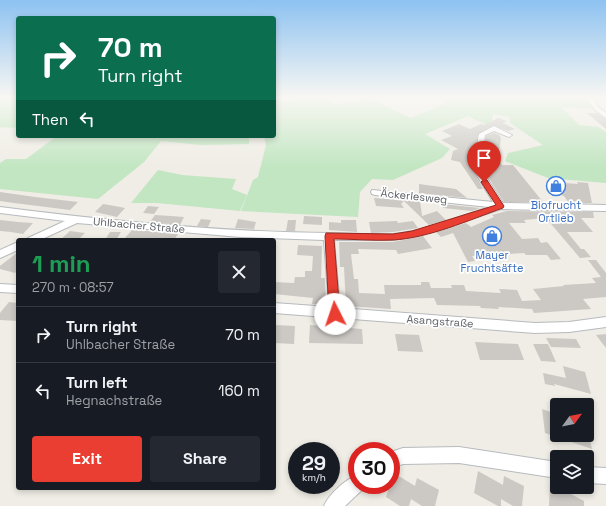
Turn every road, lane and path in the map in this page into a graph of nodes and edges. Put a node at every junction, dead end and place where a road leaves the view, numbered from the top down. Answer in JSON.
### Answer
{"nodes":[{"id":1,"x":509,"y":135,"type":"dead end"},
{"id":2,"x":375,"y":192,"type":"dead end"},
{"id":3,"x":500,"y":206,"type":"junction"},
{"id":4,"x":606,"y":208,"type":"edge"},
{"id":5,"x":0,"y":210,"type":"edge"},
{"id":6,"x":76,"y":220,"type":"junction"},
{"id":7,"x":330,"y":236,"type":"junction"},
{"id":8,"x":36,"y":238,"type":"edge"},
{"id":9,"x":16,"y":247,"type":"edge"},
{"id":10,"x":0,"y":254,"type":"edge"},
{"id":11,"x":0,"y":288,"type":"edge"},
{"id":12,"x":16,"y":289,"type":"edge"},
{"id":13,"x":276,"y":308,"type":"edge"},
{"id":14,"x":335,"y":314,"type":"junction"},
{"id":15,"x":606,"y":322,"type":"edge"},
{"id":16,"x":400,"y":457,"type":"edge"},
{"id":17,"x":550,"y":469,"type":"edge"},
{"id":18,"x":594,"y":475,"type":"edge"},
{"id":19,"x":606,"y":476,"type":"edge"},
{"id":20,"x":348,"y":492,"type":"edge"},
{"id":21,"x":333,"y":506,"type":"edge"}],
"edges":[{"from":1,"to":3,"type":"street"},
{"from":2,"to":3,"type":"street","name":"Äckerlesweg"},
{"from":3,"to":4,"type":"street","name":"Uhlbacher Straße"},
{"from":3,"to":7,"type":"street","name":"Uhlbacher Straße"},
{"from":5,"to":6,"type":"street","name":"Uhlbacher Straße"},
{"from":6,"to":7,"type":"street","name":"Uhlbacher Straße"},
{"from":6,"to":8,"type":"street","name":"Uhlbacher Straße"},
{"from":7,"to":14,"type":"street"},
{"from":9,"to":10,"type":"street"},
{"from":11,"to":12,"type":"street"},
{"from":13,"to":14,"type":"street","name":"Asangstraße"},
{"from":14,"to":15,"type":"street","name":"Asangstraße"},
{"from":16,"to":17,"type":"street"},
{"from":18,"to":19,"type":"street"},
{"from":20,"to":21,"type":"street"}]}
